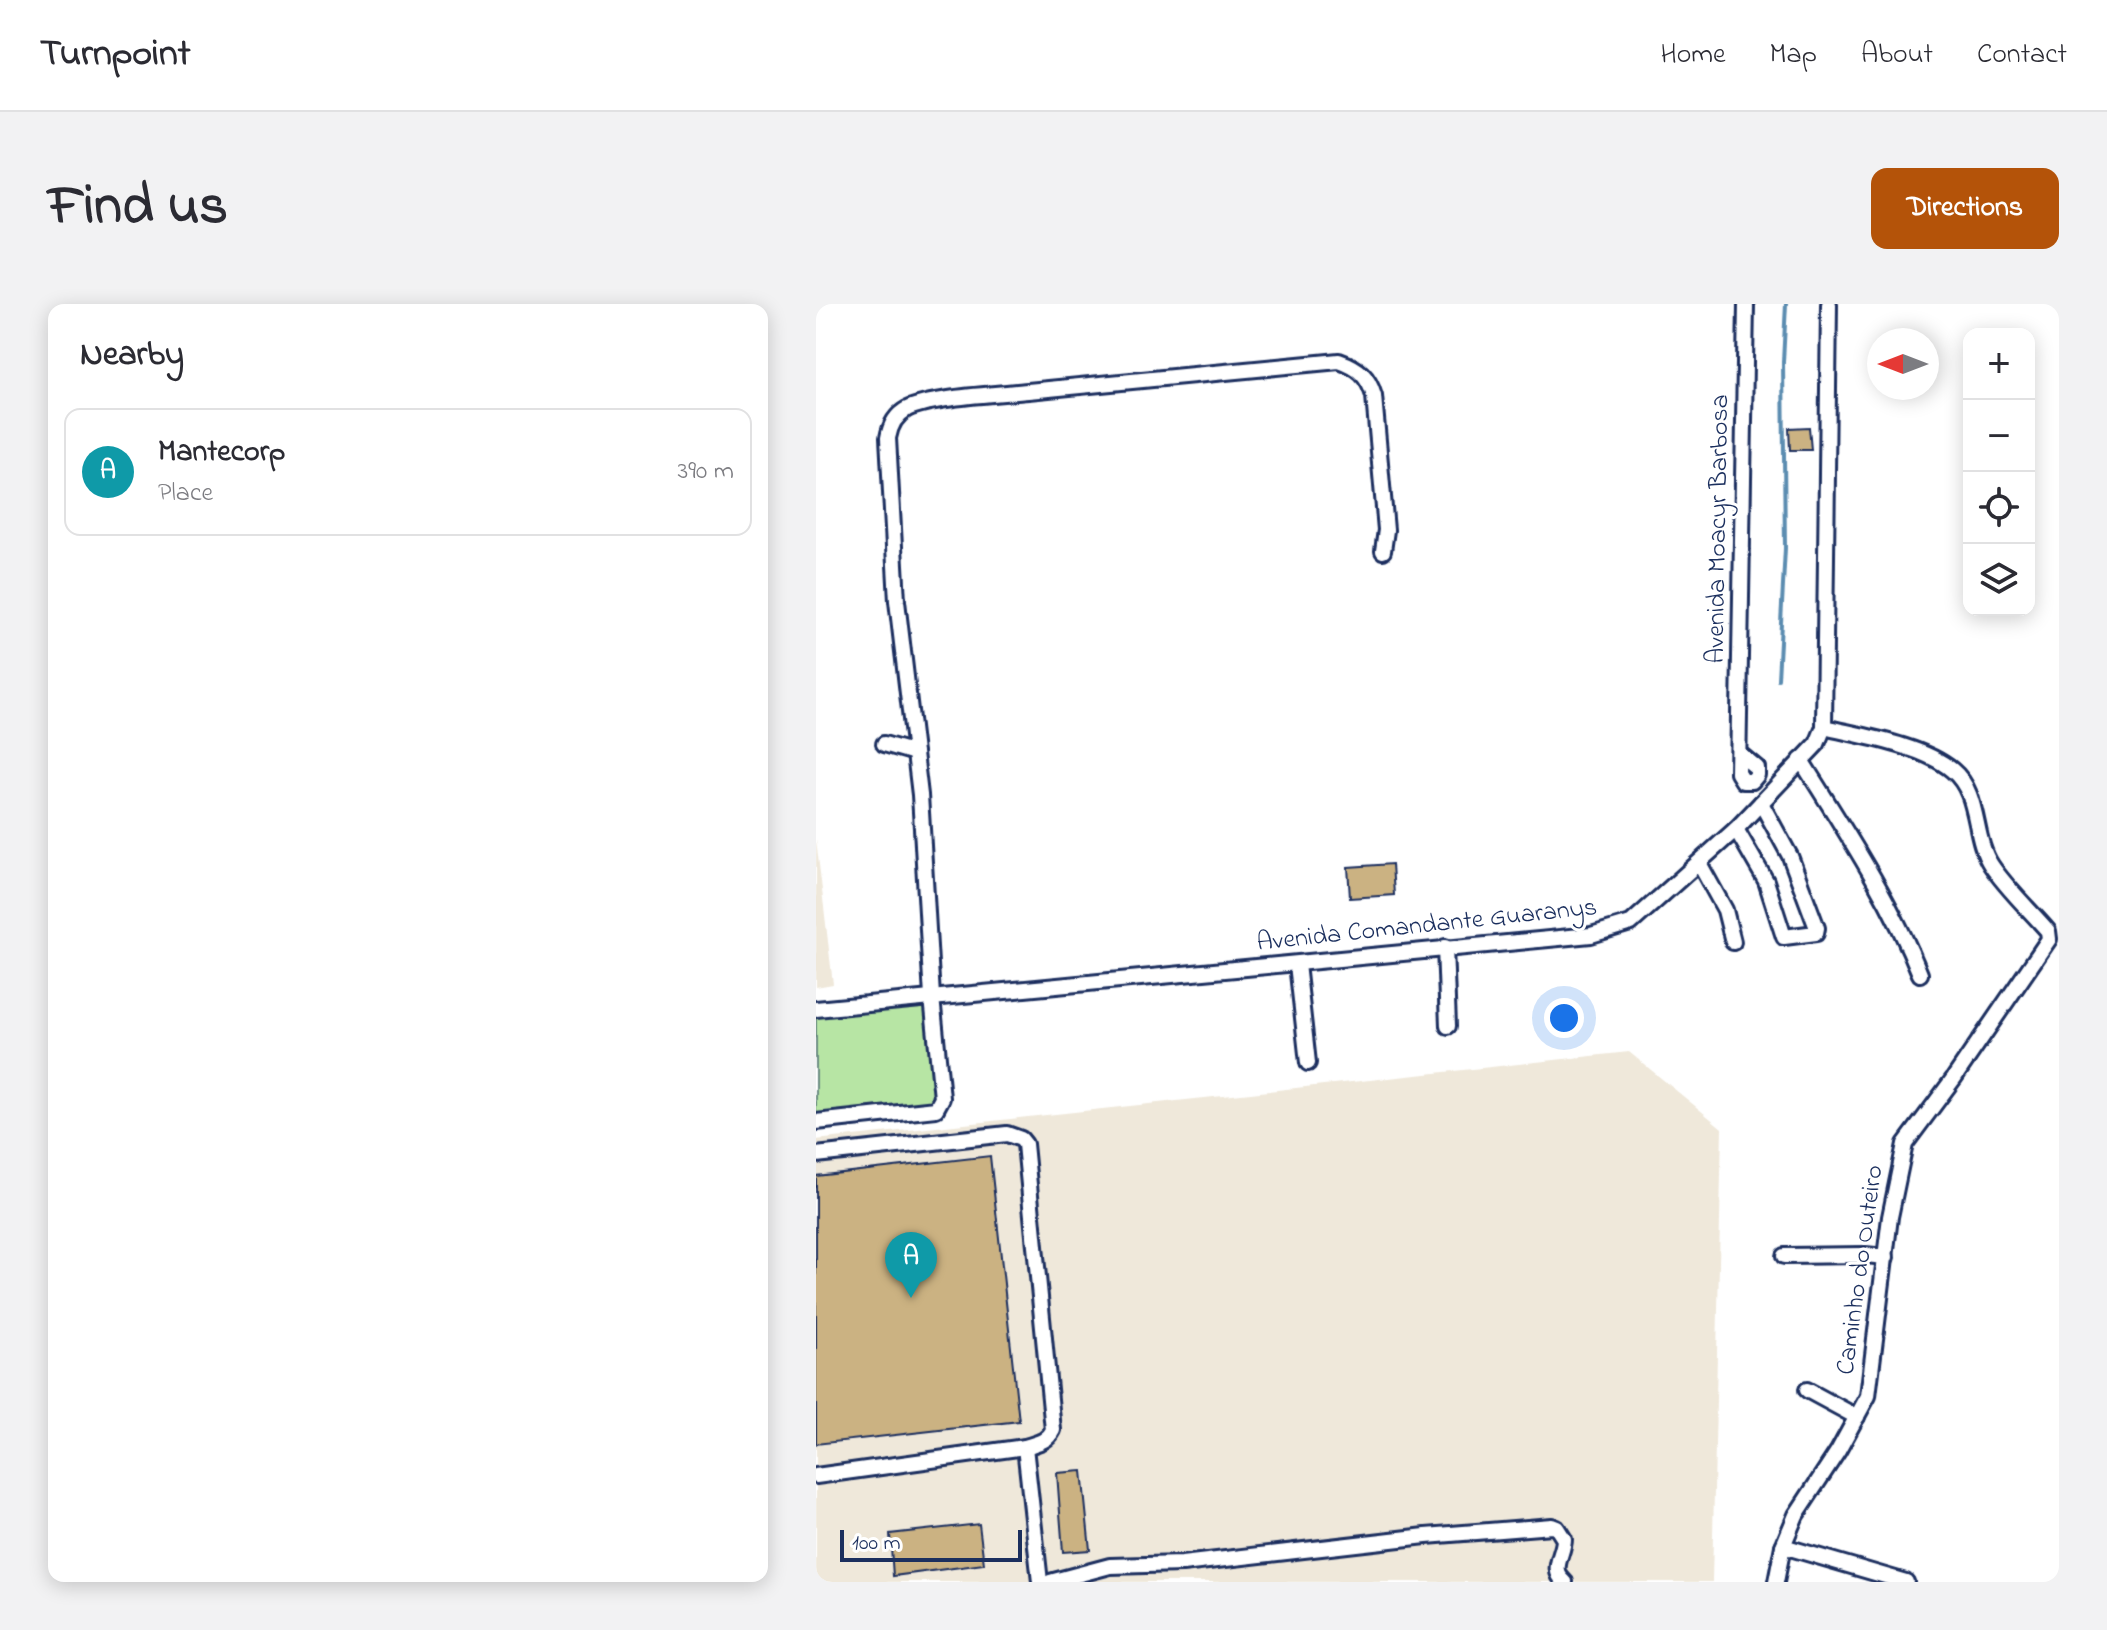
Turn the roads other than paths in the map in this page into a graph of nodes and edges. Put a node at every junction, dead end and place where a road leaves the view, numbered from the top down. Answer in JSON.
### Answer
{"nodes":[{"id":1,"x":1746,"y":304,"type":"edge"},
{"id":2,"x":1829,"y":304,"type":"edge"},
{"id":3,"x":1383,"y":551,"type":"dead end"},
{"id":4,"x":1824,"y":727,"type":"junction"},
{"id":5,"x":884,"y":744,"type":"dead end"},
{"id":6,"x":915,"y":753,"type":"junction"},
{"id":7,"x":1740,"y":754,"type":"dead end"},
{"id":8,"x":1801,"y":760,"type":"junction"},
{"id":9,"x":1761,"y":803,"type":"junction"},
{"id":10,"x":1736,"y":829,"type":"junction"},
{"id":11,"x":1699,"y":863,"type":"junction"},
{"id":12,"x":1733,"y":942,"type":"dead end"},
{"id":13,"x":1445,"y":947,"type":"junction"},
{"id":14,"x":1297,"y":964,"type":"junction"},
{"id":15,"x":1920,"y":974,"type":"dead end"},
{"id":16,"x":932,"y":997,"type":"junction"},
{"id":17,"x":816,"y":1009,"type":"edge"},
{"id":18,"x":1448,"y":1026,"type":"dead end"},
{"id":19,"x":1308,"y":1063,"type":"dead end"},
{"id":20,"x":816,"y":1122,"type":"edge"},
{"id":21,"x":816,"y":1155,"type":"edge"},
{"id":22,"x":1784,"y":1256,"type":"dead end"},
{"id":23,"x":1886,"y":1257,"type":"junction"},
{"id":24,"x":1807,"y":1390,"type":"dead end"},
{"id":25,"x":1857,"y":1417,"type":"junction"},
{"id":26,"x":1025,"y":1447,"type":"junction"},
{"id":27,"x":816,"y":1476,"type":"edge"},
{"id":28,"x":1783,"y":1546,"type":"junction"},
{"id":29,"x":1040,"y":1582,"type":"edge"},
{"id":30,"x":1050,"y":1582,"type":"edge"},
{"id":31,"x":1565,"y":1582,"type":"edge"},
{"id":32,"x":1776,"y":1582,"type":"edge"},
{"id":33,"x":1906,"y":1582,"type":"edge"}],
"edges":[{"from":1,"to":7,"type":"street","name":"Avenida Moacyr Barbosa"},
{"from":2,"to":4,"type":"street"},
{"from":3,"to":6,"type":"street"},
{"from":4,"to":8,"type":"street","name":"Avenida Comandante Guaranys"},
{"from":4,"to":23,"type":"street","name":"Caminho do Outeiro"},
{"from":5,"to":6,"type":"street"},
{"from":6,"to":16,"type":"street"},
{"from":8,"to":9,"type":"street","name":"Avenida Comandante Guaranys"},
{"from":8,"to":15,"type":"street"},
{"from":9,"to":10,"type":"street","name":"Avenida Comandante Guaranys"},
{"from":9,"to":10,"type":"street"},
{"from":10,"to":11,"type":"street","name":"Avenida Comandante Guaranys"},
{"from":11,"to":12,"type":"street"},
{"from":11,"to":13,"type":"street","name":"Avenida Comandante Guaranys"},
{"from":13,"to":14,"type":"street","name":"Avenida Comandante Guaranys"},
{"from":13,"to":18,"type":"street"},
{"from":14,"to":16,"type":"street","name":"Avenida Comandante Guaranys"},
{"from":14,"to":19,"type":"street"},
{"from":16,"to":17,"type":"street","name":"Avenida Comandante Guaranys"},
{"from":16,"to":20,"type":"street"},
{"from":21,"to":26,"type":"street"},
{"from":22,"to":23,"type":"street"},
{"from":23,"to":25,"type":"street","name":"Caminho do Outeiro"},
{"from":24,"to":25,"type":"street"},
{"from":25,"to":28,"type":"street","name":"Caminho do Outeiro"},
{"from":26,"to":27,"type":"street"},
{"from":26,"to":29,"type":"street"},
{"from":28,"to":32,"type":"street","name":"Caminho do Outeiro"},
{"from":28,"to":33,"type":"street"},
{"from":30,"to":31,"type":"street"}]}
